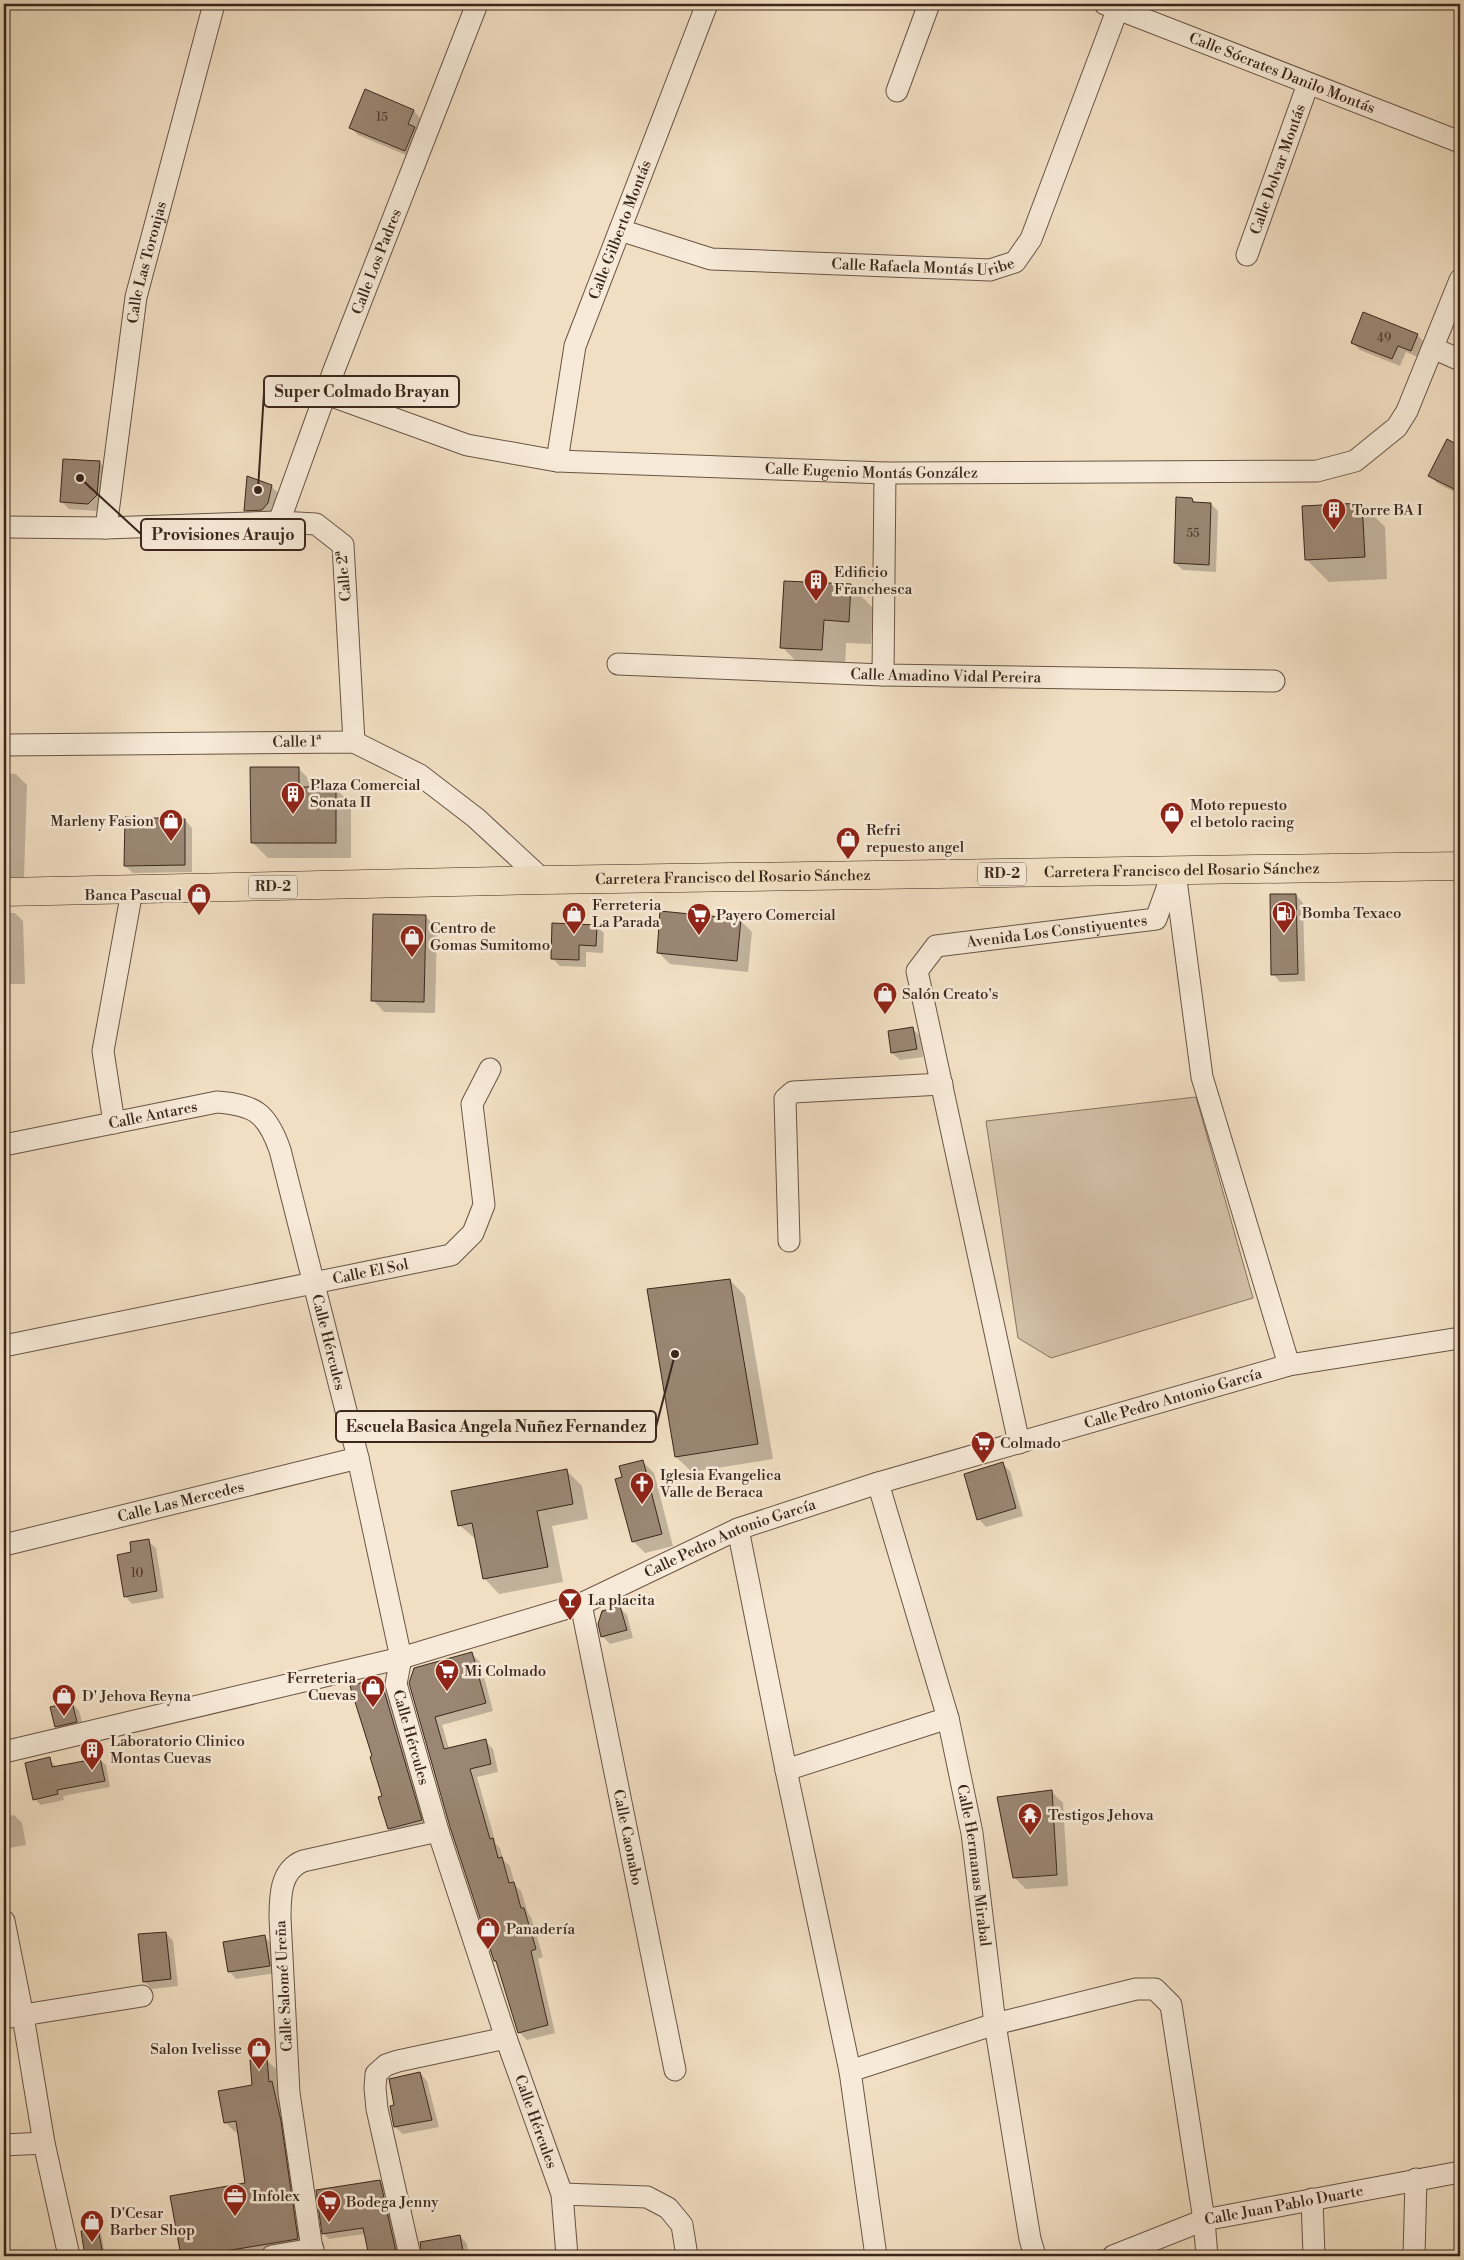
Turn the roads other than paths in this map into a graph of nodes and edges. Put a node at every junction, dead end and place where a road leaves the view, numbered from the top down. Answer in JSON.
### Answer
{"nodes":[{"id":1,"x":214,"y":4,"type":"edge"},
{"id":2,"x":477,"y":4,"type":"edge"},
{"id":3,"x":707,"y":4,"type":"edge"},
{"id":4,"x":929,"y":4,"type":"edge"},
{"id":5,"x":1112,"y":6,"type":"edge"},
{"id":6,"x":1308,"y":84,"type":"junction"},
{"id":7,"x":897,"y":91,"type":"dead end"},
{"id":8,"x":1460,"y":142,"type":"edge"},
{"id":9,"x":620,"y":230,"type":"junction"},
{"id":10,"x":1247,"y":255,"type":"dead end"},
{"id":11,"x":1460,"y":280,"type":"edge"},
{"id":12,"x":1432,"y":348,"type":"junction"},
{"id":13,"x":1460,"y":360,"type":"edge"},
{"id":14,"x":326,"y":394,"type":"junction"},
{"id":15,"x":558,"y":461,"type":"junction"},
{"id":16,"x":885,"y":473,"type":"junction"},
{"id":17,"x":278,"y":522,"type":"junction"},
{"id":18,"x":4,"y":527,"type":"edge"},
{"id":19,"x":106,"y":528,"type":"junction"},
{"id":20,"x":618,"y":664,"type":"dead end"},
{"id":21,"x":883,"y":675,"type":"junction"},
{"id":22,"x":1274,"y":681,"type":"dead end"},
{"id":23,"x":354,"y":742,"type":"junction"},
{"id":24,"x":4,"y":745,"type":"edge"},
{"id":25,"x":1460,"y":866,"type":"edge"},
{"id":26,"x":1174,"y":870,"type":"junction"},
{"id":27,"x":543,"y":880,"type":"junction"},
{"id":28,"x":132,"y":890,"type":"junction"},
{"id":29,"x":4,"y":892,"type":"edge"},
{"id":30,"x":490,"y":1069,"type":"dead end"},
{"id":31,"x":942,"y":1084,"type":"junction"},
{"id":32,"x":114,"y":1123,"type":"junction"},
{"id":33,"x":4,"y":1145,"type":"edge"},
{"id":34,"x":280,"y":1150,"type":"joint"},
{"id":35,"x":789,"y":1241,"type":"dead end"},
{"id":36,"x":314,"y":1282,"type":"junction"},
{"id":37,"x":1460,"y":1338,"type":"edge"},
{"id":38,"x":4,"y":1346,"type":"edge"},
{"id":39,"x":1289,"y":1365,"type":"junction"},
{"id":40,"x":1018,"y":1443,"type":"junction"},
{"id":41,"x":358,"y":1458,"type":"junction"},
{"id":42,"x":878,"y":1483,"type":"junction"},
{"id":43,"x":738,"y":1528,"type":"junction"},
{"id":44,"x":4,"y":1545,"type":"edge"},
{"id":45,"x":581,"y":1604,"type":"junction"},
{"id":46,"x":401,"y":1658,"type":"junction"},
{"id":47,"x":948,"y":1718,"type":"junction"},
{"id":48,"x":4,"y":1752,"type":"edge"},
{"id":49,"x":786,"y":1770,"type":"junction"},
{"id":50,"x":438,"y":1831,"type":"junction"},
{"id":51,"x":4,"y":1921,"type":"edge"},
{"id":52,"x":142,"y":1996,"type":"dead end"},
{"id":53,"x":13,"y":2017,"type":"edge"},
{"id":54,"x":995,"y":2024,"type":"junction"},
{"id":55,"x":506,"y":2038,"type":"junction"},
{"id":56,"x":675,"y":2070,"type":"dead end"},
{"id":57,"x":850,"y":2071,"type":"junction"},
{"id":58,"x":44,"y":2143,"type":"junction"},
{"id":59,"x":4,"y":2145,"type":"edge"},
{"id":60,"x":1460,"y":2172,"type":"edge"},
{"id":61,"x":1416,"y":2179,"type":"junction"},
{"id":62,"x":562,"y":2194,"type":"junction"},
{"id":63,"x":1312,"y":2199,"type":"junction"},
{"id":64,"x":1204,"y":2220,"type":"junction"},
{"id":65,"x":313,"y":2253,"type":"edge"},
{"id":66,"x":69,"y":2256,"type":"edge"},
{"id":67,"x":272,"y":2256,"type":"edge"},
{"id":68,"x":410,"y":2256,"type":"edge"},
{"id":69,"x":567,"y":2256,"type":"edge"},
{"id":70,"x":687,"y":2256,"type":"edge"},
{"id":71,"x":876,"y":2256,"type":"edge"},
{"id":72,"x":1035,"y":2256,"type":"edge"},
{"id":73,"x":1113,"y":2256,"type":"edge"},
{"id":74,"x":1207,"y":2256,"type":"edge"},
{"id":75,"x":1314,"y":2256,"type":"edge"},
{"id":76,"x":1414,"y":2256,"type":"edge"}],
"edges":[{"from":1,"to":19,"type":"street","name":"Calle Las Toronjas"},
{"from":2,"to":14,"type":"street","name":"Calle Los Padres"},
{"from":3,"to":9,"type":"street","name":"Calle Gilberto Montás"},
{"from":4,"to":7,"type":"street"},
{"from":5,"to":6,"type":"street","name":"Calle Sócrates Danilo Montás"},
{"from":5,"to":9,"type":"street","name":"Calle Rafaela Montás Uribe"},
{"from":6,"to":8,"type":"street","name":"Calle Sócrates Danilo Montás"},
{"from":6,"to":10,"type":"street","name":"Calle Dolvar Montás"},
{"from":9,"to":15,"type":"street","name":"Calle Gilberto Montás"},
{"from":11,"to":12,"type":"street","name":"Calle Eugenio Montás González"},
{"from":12,"to":13,"type":"street"},
{"from":12,"to":16,"type":"street","name":"Calle Eugenio Montás González"},
{"from":14,"to":15,"type":"street","name":"Calle Eugenio Montás González"},
{"from":14,"to":17,"type":"street","name":"Calle Los Padres"},
{"from":15,"to":16,"type":"street","name":"Calle Eugenio Montás González"},
{"from":16,"to":21,"type":"street"},
{"from":17,"to":19,"type":"street","name":"Calle 2ª"},
{"from":17,"to":23,"type":"street","name":"Calle 2ª"},
{"from":18,"to":19,"type":"street","name":"Calle 2ª"},
{"from":20,"to":21,"type":"street","name":"Calle Amadino Vidal Pereira"},
{"from":21,"to":22,"type":"street","name":"Calle Amadino Vidal Pereira"},
{"from":23,"to":24,"type":"street","name":"Calle 1ª"},
{"from":23,"to":27,"type":"street","name":"Calle 1ª"},
{"from":25,"to":26,"type":"main road","name":"Carretera Francisco del Rosario Sánchez","number":"RD-2"},
{"from":26,"to":27,"type":"main road","name":"Carretera Francisco del Rosario Sánchez","number":"RD-2"},
{"from":26,"to":31,"type":"street","name":"Avenida Los Constiyuentes"},
{"from":26,"to":39,"type":"street"},
{"from":27,"to":28,"type":"main road","name":"Carretera Francisco del Rosario Sánchez","number":"RD-2"},
{"from":28,"to":29,"type":"main road","name":"Carretera Francisco del Rosario Sánchez","number":"RD-2"},
{"from":28,"to":32,"type":"street"},
{"from":30,"to":36,"type":"street","name":"Calle El Sol"},
{"from":31,"to":35,"type":"street"},
{"from":31,"to":40,"type":"street"},
{"from":32,"to":33,"type":"street","name":"Calle Antares"},
{"from":32,"to":34,"type":"street","name":"Calle Antares"},
{"from":34,"to":36,"type":"street","name":"Calle Hércules"},
{"from":36,"to":38,"type":"street","name":"Calle El Sol"},
{"from":36,"to":41,"type":"street","name":"Calle Hércules"},
{"from":37,"to":39,"type":"street","name":"Calle Pedro Antonio García"},
{"from":39,"to":40,"type":"street","name":"Calle Pedro Antonio García"},
{"from":40,"to":42,"type":"street","name":"Calle Pedro Antonio García"},
{"from":41,"to":44,"type":"street","name":"Calle Las Mercedes"},
{"from":41,"to":46,"type":"street","name":"Calle Hércules"},
{"from":42,"to":43,"type":"street","name":"Calle Pedro Antonio García"},
{"from":42,"to":47,"type":"street","name":"Calle Hermanas Mirabal"},
{"from":43,"to":45,"type":"street","name":"Calle Pedro Antonio García"},
{"from":43,"to":49,"type":"street"},
{"from":45,"to":46,"type":"street","name":"Calle Pedro Antonio García"},
{"from":45,"to":56,"type":"street","name":"Calle Caonabo"},
{"from":46,"to":48,"type":"street","name":"Calle Pedro Antonio García"},
{"from":46,"to":50,"type":"street","name":"Calle Hércules"},
{"from":47,"to":49,"type":"street"},
{"from":47,"to":54,"type":"street","name":"Calle Hermanas Mirabal"},
{"from":49,"to":57,"type":"street"},
{"from":50,"to":55,"type":"street","name":"Calle Hércules"},
{"from":50,"to":65,"type":"street","name":"Calle Salomé Ureña"},
{"from":51,"to":53,"type":"street"},
{"from":52,"to":53,"type":"street"},
{"from":53,"to":58,"type":"street"},
{"from":54,"to":57,"type":"street"},
{"from":54,"to":64,"type":"street"},
{"from":54,"to":72,"type":"street","name":"Calle Hermanas Mirabal"},
{"from":55,"to":62,"type":"street","name":"Calle Hércules"},
{"from":55,"to":68,"type":"street"},
{"from":57,"to":71,"type":"street"},
{"from":58,"to":59,"type":"street"},
{"from":58,"to":66,"type":"street"},
{"from":60,"to":61,"type":"street","name":"Calle Juan Pablo Duarte"},
{"from":61,"to":63,"type":"street","name":"Calle Juan Pablo Duarte"},
{"from":61,"to":76,"type":"street"},
{"from":62,"to":69,"type":"street","name":"Calle Hércules"},
{"from":62,"to":70,"type":"street"},
{"from":63,"to":64,"type":"street","name":"Calle Juan Pablo Duarte"},
{"from":63,"to":75,"type":"street"},
{"from":64,"to":73,"type":"street","name":"Calle Juan Pablo Duarte"},
{"from":64,"to":74,"type":"street"},
{"from":65,"to":67,"type":"street"}]}
